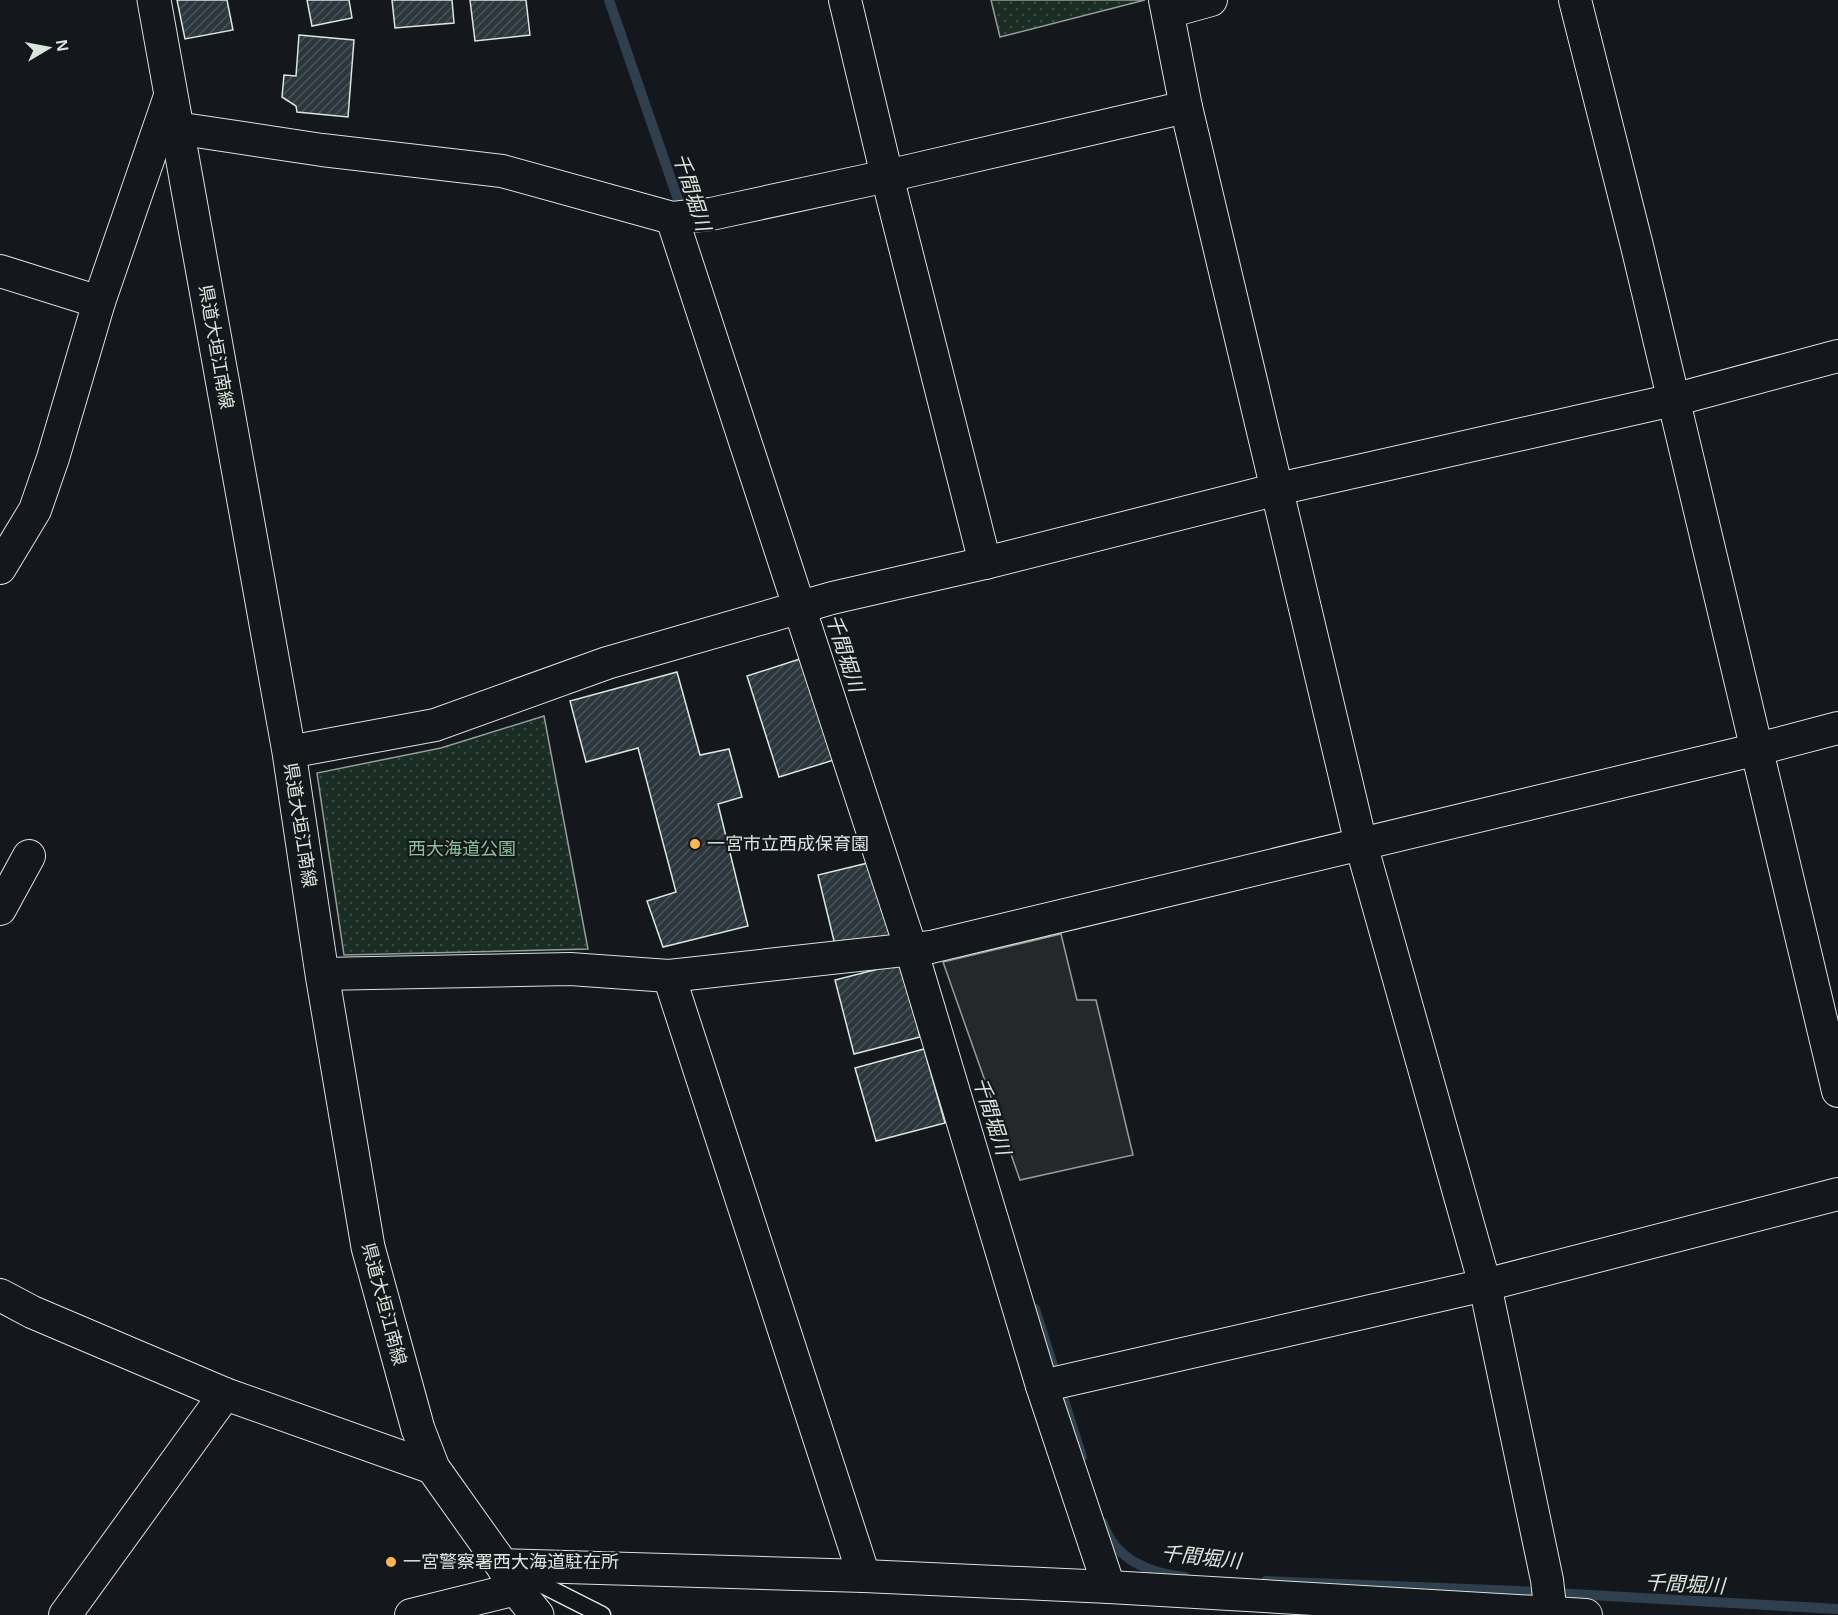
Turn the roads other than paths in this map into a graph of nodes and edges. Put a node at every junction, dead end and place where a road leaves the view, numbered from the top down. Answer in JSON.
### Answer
{"nodes":[{"id":1,"x":154,"y":0,"type":"edge"},
{"id":2,"x":845,"y":0,"type":"edge"},
{"id":3,"x":1211,"y":0,"type":"edge"},
{"id":4,"x":1575,"y":0,"type":"edge"},
{"id":5,"x":1166,"y":6,"type":"edge"},
{"id":6,"x":170,"y":95,"type":"junction"},
{"id":7,"x":1186,"y":107,"type":"junction"},
{"id":8,"x":176,"y":128,"type":"junction"},
{"id":9,"x":887,"y":176,"type":"junction"},
{"id":10,"x":676,"y":218,"type":"junction"},
{"id":11,"x":0,"y":271,"type":"edge"},
{"id":12,"x":99,"y":302,"type":"junction"},
{"id":13,"x":1838,"y":356,"type":"edge"},
{"id":14,"x":1673,"y":400,"type":"junction"},
{"id":15,"x":1278,"y":489,"type":"junction"},
{"id":16,"x":985,"y":563,"type":"junction"},
{"id":17,"x":0,"y":568,"type":"edge"},
{"id":18,"x":812,"y":604,"type":"junction"},
{"id":19,"x":1838,"y":728,"type":"edge"},
{"id":20,"x":1758,"y":748,"type":"junction"},
{"id":21,"x":289,"y":752,"type":"junction"},
{"id":22,"x":1361,"y":843,"type":"junction"},
{"id":23,"x":29,"y":856,"type":"dead end"},
{"id":24,"x":0,"y":909,"type":"edge"},
{"id":25,"x":922,"y":948,"type":"junction"},
{"id":26,"x":322,"y":974,"type":"junction"},
{"id":27,"x":669,"y":976,"type":"junction"},
{"id":28,"x":1838,"y":1091,"type":"edge"},
{"id":29,"x":1838,"y":1194,"type":"edge"},
{"id":30,"x":1485,"y":1285,"type":"junction"},
{"id":31,"x":0,"y":1295,"type":"edge"},
{"id":32,"x":1058,"y":1383,"type":"junction"},
{"id":33,"x":225,"y":1394,"type":"junction"},
{"id":34,"x":433,"y":1468,"type":"junction"},
{"id":35,"x":864,"y":1576,"type":"junction"},
{"id":36,"x":509,"y":1577,"type":"junction"},
{"id":37,"x":1109,"y":1587,"type":"junction"},
{"id":38,"x":1550,"y":1601,"type":"edge"},
{"id":39,"x":65,"y":1615,"type":"edge"},
{"id":40,"x":411,"y":1615,"type":"edge"},
{"id":41,"x":537,"y":1615,"type":"edge"},
{"id":42,"x":602,"y":1615,"type":"edge"},
{"id":43,"x":1586,"y":1615,"type":"edge"}],
"edges":[{"from":1,"to":6,"type":"main road","name":"県道大垣江南線"},
{"from":2,"to":9,"type":"street"},
{"from":3,"to":5,"type":"street"},
{"from":4,"to":14,"type":"street"},
{"from":5,"to":7,"type":"street"},
{"from":6,"to":8,"type":"main road","name":"県道大垣江南線"},
{"from":6,"to":12,"type":"street"},
{"from":7,"to":9,"type":"street"},
{"from":7,"to":15,"type":"street"},
{"from":8,"to":10,"type":"street"},
{"from":8,"to":21,"type":"main road","name":"県道大垣江南線"},
{"from":9,"to":10,"type":"street"},
{"from":9,"to":16,"type":"street"},
{"from":10,"to":18,"type":"street"},
{"from":11,"to":12,"type":"street"},
{"from":12,"to":17,"type":"street"},
{"from":13,"to":14,"type":"street"},
{"from":14,"to":15,"type":"street"},
{"from":14,"to":20,"type":"street"},
{"from":15,"to":16,"type":"street"},
{"from":15,"to":22,"type":"street"},
{"from":16,"to":18,"type":"street"},
{"from":18,"to":21,"type":"street"},
{"from":18,"to":25,"type":"street"},
{"from":19,"to":20,"type":"street"},
{"from":20,"to":22,"type":"street"},
{"from":20,"to":28,"type":"street"},
{"from":21,"to":26,"type":"main road","name":"県道大垣江南線"},
{"from":22,"to":25,"type":"street"},
{"from":22,"to":30,"type":"street"},
{"from":23,"to":24,"type":"street"},
{"from":25,"to":27,"type":"street"},
{"from":25,"to":32,"type":"street"},
{"from":26,"to":27,"type":"street"},
{"from":26,"to":34,"type":"main road","name":"県道大垣江南線"},
{"from":27,"to":35,"type":"street"},
{"from":29,"to":30,"type":"street"},
{"from":30,"to":32,"type":"street"},
{"from":30,"to":38,"type":"street"},
{"from":31,"to":33,"type":"street"},
{"from":32,"to":37,"type":"street"},
{"from":33,"to":34,"type":"street"},
{"from":33,"to":39,"type":"street"},
{"from":34,"to":36,"type":"main road","name":"県道大垣江南線"},
{"from":35,"to":36,"type":"street"},
{"from":35,"to":37,"type":"street"},
{"from":36,"to":40,"type":"street"},
{"from":36,"to":41,"type":"main road","name":"県道大垣江南線"},
{"from":36,"to":42,"type":"lane"},
{"from":37,"to":38,"type":"street"},
{"from":38,"to":43,"type":"street"}]}
